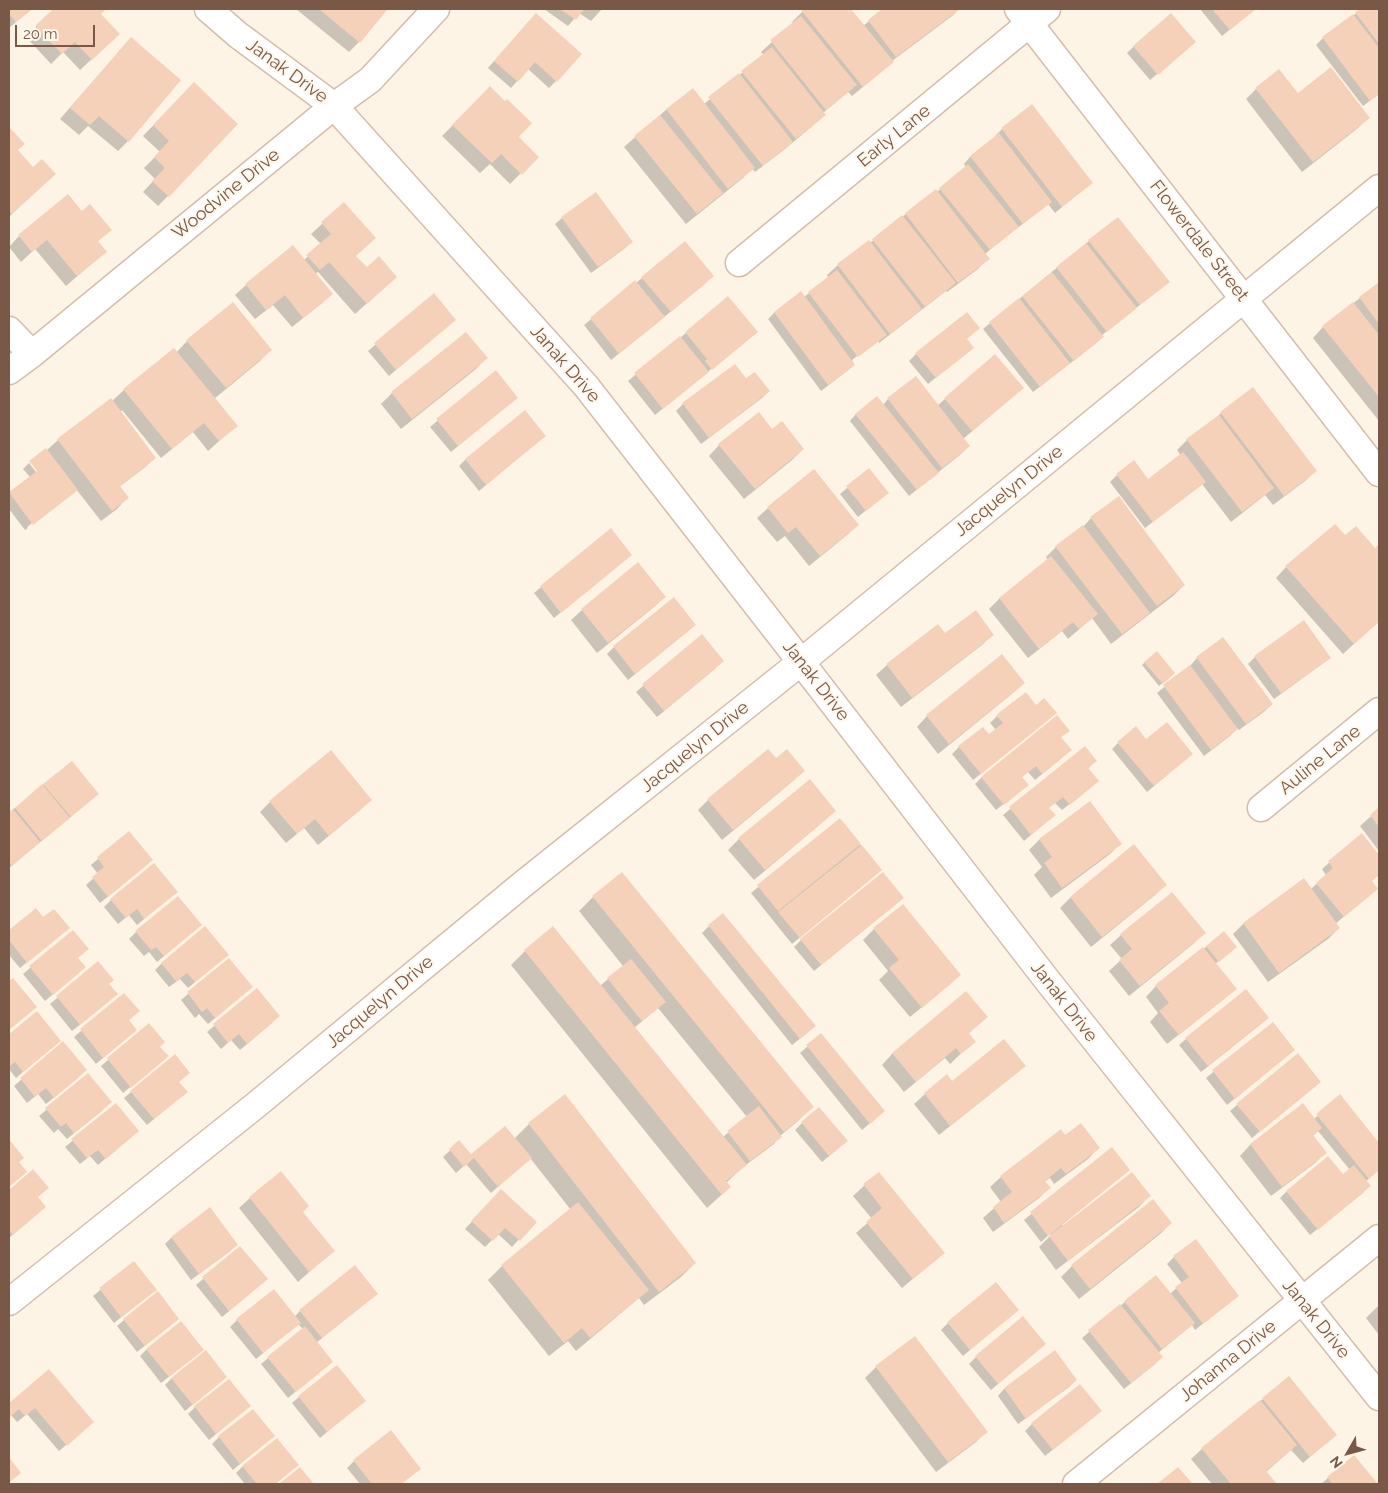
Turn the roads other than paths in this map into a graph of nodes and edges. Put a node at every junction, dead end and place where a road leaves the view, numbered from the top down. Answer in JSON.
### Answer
{"nodes":[{"id":1,"x":208,"y":9,"type":"edge"},
{"id":2,"x":436,"y":9,"type":"edge"},
{"id":3,"x":1032,"y":14,"type":"edge"},
{"id":4,"x":334,"y":106,"type":"junction"},
{"id":5,"x":1379,"y":188,"type":"edge"},
{"id":6,"x":739,"y":263,"type":"dead end"},
{"id":7,"x":1244,"y":298,"type":"junction"},
{"id":8,"x":9,"y":330,"type":"edge"},
{"id":9,"x":32,"y":354,"type":"junction"},
{"id":10,"x":9,"y":371,"type":"edge"},
{"id":11,"x":1379,"y":474,"type":"edge"},
{"id":12,"x":801,"y":662,"type":"junction"},
{"id":13,"x":1379,"y":711,"type":"edge"},
{"id":14,"x":1261,"y":808,"type":"dead end"},
{"id":15,"x":1379,"y":1238,"type":"edge"},
{"id":16,"x":1302,"y":1300,"type":"junction"},
{"id":17,"x":9,"y":1302,"type":"edge"},
{"id":18,"x":1379,"y":1398,"type":"edge"},
{"id":19,"x":1076,"y":1484,"type":"edge"}],
"edges":[{"from":1,"to":4,"type":"street","name":"Janak Drive"},
{"from":2,"to":4,"type":"street","name":"Woodvine Drive"},
{"from":3,"to":6,"type":"street","name":"Early Lane"},
{"from":3,"to":7,"type":"street","name":"Flowerdale Street"},
{"from":4,"to":9,"type":"street","name":"Woodvine Drive"},
{"from":4,"to":12,"type":"street","name":"Janak Drive"},
{"from":5,"to":7,"type":"street","name":"Jacquelyn Drive"},
{"from":7,"to":11,"type":"street","name":"Flowerdale Street"},
{"from":7,"to":12,"type":"street","name":"Jacquelyn Drive"},
{"from":8,"to":9,"type":"street"},
{"from":9,"to":10,"type":"street","name":"Woodvine Drive"},
{"from":12,"to":16,"type":"street","name":"Janak Drive"},
{"from":12,"to":17,"type":"street","name":"Jacquelyn Drive"},
{"from":13,"to":14,"type":"street","name":"Auline Lane"},
{"from":15,"to":16,"type":"street","name":"Johanna Drive"},
{"from":16,"to":18,"type":"street","name":"Janak Drive"},
{"from":16,"to":19,"type":"street","name":"Johanna Drive"}]}
